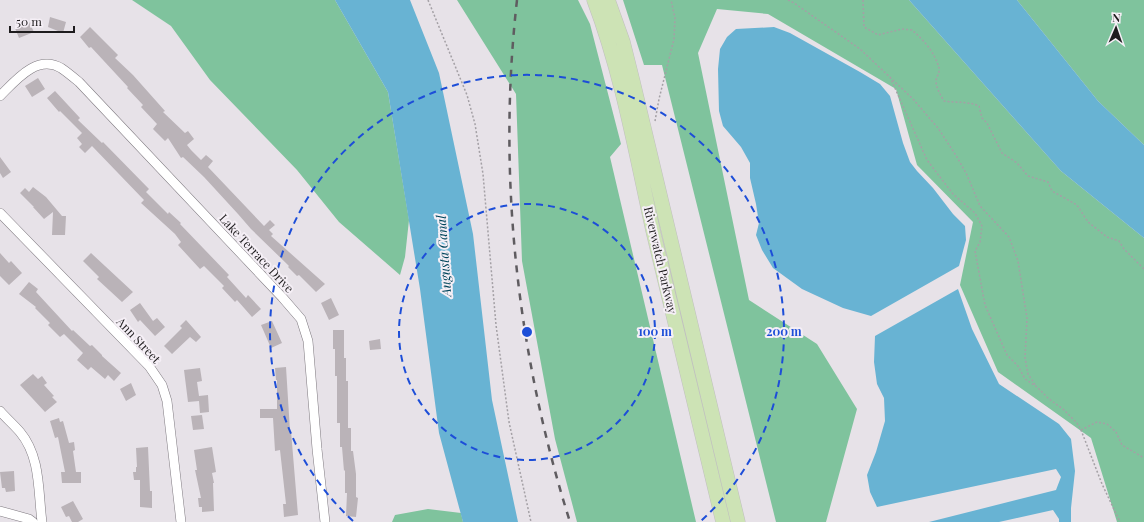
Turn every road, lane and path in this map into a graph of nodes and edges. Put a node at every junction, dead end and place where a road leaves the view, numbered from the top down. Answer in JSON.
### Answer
{"nodes":[{"id":1,"x":428,"y":0,"type":"edge"},
{"id":2,"x":594,"y":0,"type":"edge"},
{"id":3,"x":608,"y":0,"type":"edge"},
{"id":4,"x":671,"y":0,"type":"edge"},
{"id":5,"x":788,"y":0,"type":"edge"},
{"id":6,"x":864,"y":0,"type":"edge"},
{"id":7,"x":890,"y":77,"type":"junction"},
{"id":8,"x":0,"y":96,"type":"edge"},
{"id":9,"x":654,"y":124,"type":"dead end"},
{"id":10,"x":0,"y":213,"type":"edge"},
{"id":11,"x":1144,"y":269,"type":"edge"},
{"id":12,"x":1037,"y":387,"type":"junction"},
{"id":13,"x":0,"y":411,"type":"edge"},
{"id":14,"x":1081,"y":430,"type":"junction"},
{"id":15,"x":1144,"y":458,"type":"edge"},
{"id":16,"x":0,"y":510,"type":"edge"},
{"id":17,"x":33,"y":522,"type":"edge"},
{"id":18,"x":42,"y":522,"type":"edge"},
{"id":19,"x":181,"y":522,"type":"edge"},
{"id":20,"x":325,"y":522,"type":"edge"},
{"id":21,"x":531,"y":522,"type":"edge"},
{"id":22,"x":723,"y":522,"type":"edge"},
{"id":23,"x":738,"y":522,"type":"edge"},
{"id":24,"x":1120,"y":522,"type":"edge"}],
"edges":[{"from":1,"to":21,"type":"path"},
{"from":2,"to":22,"type":"main road","name":"Riverwatch Parkway"},
{"from":3,"to":23,"type":"main road","name":"Riverwatch Parkway"},
{"from":4,"to":9,"type":"path"},
{"from":5,"to":7,"type":"path"},
{"from":6,"to":11,"type":"path"},
{"from":7,"to":12,"type":"path"},
{"from":7,"to":12,"type":"path"},
{"from":8,"to":20,"type":"street","name":"Lake Terrace Drive"},
{"from":10,"to":19,"type":"street","name":"Ann Street"},
{"from":12,"to":14,"type":"path"},
{"from":13,"to":18,"type":"street"},
{"from":14,"to":15,"type":"path"},
{"from":14,"to":24,"type":"path"},
{"from":16,"to":17,"type":"street"}]}
